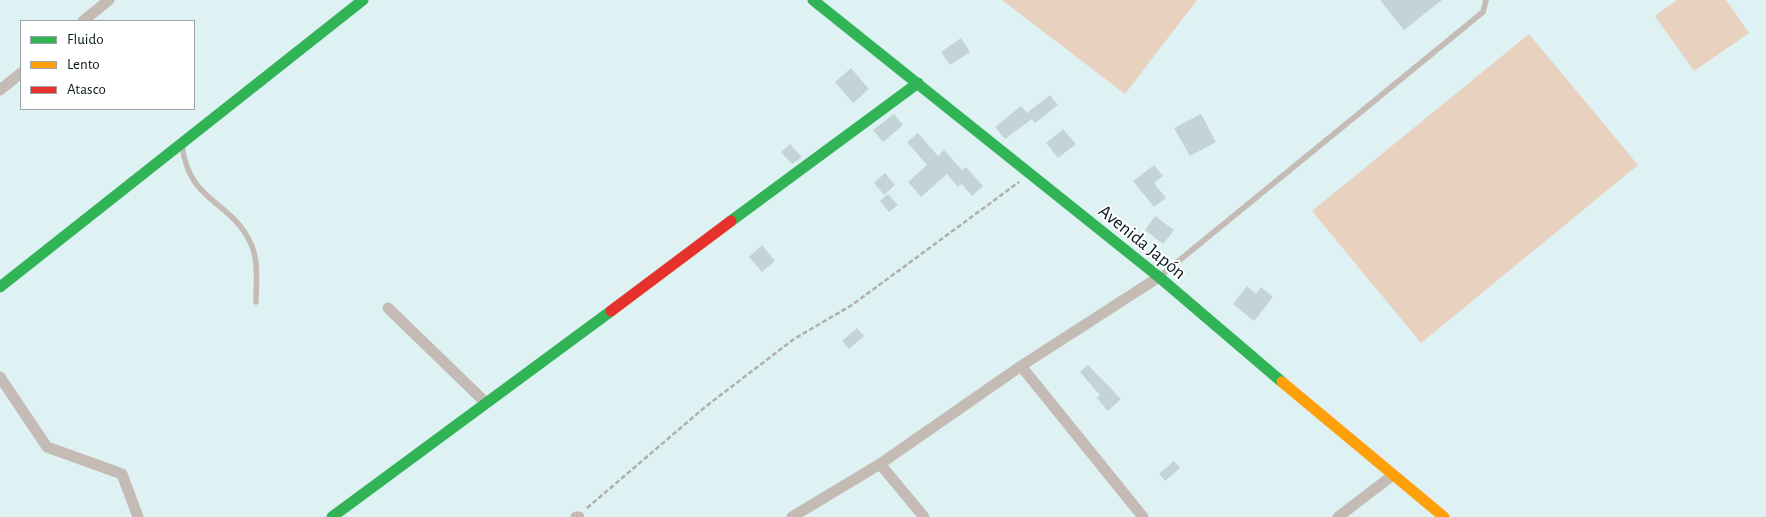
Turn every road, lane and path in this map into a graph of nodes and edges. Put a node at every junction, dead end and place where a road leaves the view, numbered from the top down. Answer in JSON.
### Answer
{"nodes":[{"id":1,"x":109,"y":0,"type":"edge"},
{"id":2,"x":363,"y":0,"type":"edge"},
{"id":3,"x":813,"y":0,"type":"edge"},
{"id":4,"x":1486,"y":0,"type":"edge"},
{"id":5,"x":85,"y":20,"type":"edge"},
{"id":6,"x":20,"y":74,"type":"edge"},
{"id":7,"x":918,"y":83,"type":"junction"},
{"id":8,"x":0,"y":90,"type":"edge"},
{"id":9,"x":182,"y":143,"type":"junction"},
{"id":10,"x":1031,"y":174,"type":"junction"},
{"id":11,"x":1159,"y":277,"type":"junction"},
{"id":12,"x":0,"y":287,"type":"edge"},
{"id":13,"x":256,"y":302,"type":"dead end"},
{"id":14,"x":388,"y":308,"type":"dead end"},
{"id":15,"x":1021,"y":366,"type":"junction"},
{"id":16,"x":0,"y":377,"type":"edge"},
{"id":17,"x":486,"y":402,"type":"junction"},
{"id":18,"x":880,"y":464,"type":"junction"},
{"id":19,"x":1393,"y":475,"type":"junction"},
{"id":20,"x":578,"y":516,"type":"edge"},
{"id":21,"x":138,"y":517,"type":"edge"},
{"id":22,"x":332,"y":517,"type":"edge"},
{"id":23,"x":792,"y":517,"type":"edge"},
{"id":24,"x":924,"y":517,"type":"edge"},
{"id":25,"x":1143,"y":517,"type":"edge"},
{"id":26,"x":1338,"y":517,"type":"edge"},
{"id":27,"x":1444,"y":517,"type":"edge"}],
"edges":[{"from":1,"to":5,"type":"street"},
{"from":2,"to":9,"type":"street"},
{"from":3,"to":7,"type":"street","name":"Avenida Japón"},
{"from":4,"to":11,"type":"lane"},
{"from":6,"to":8,"type":"street"},
{"from":7,"to":10,"type":"street","name":"Avenida Japón"},
{"from":7,"to":17,"type":"street"},
{"from":9,"to":12,"type":"street"},
{"from":9,"to":13,"type":"lane"},
{"from":10,"to":11,"type":"street","name":"Avenida Japón"},
{"from":10,"to":20,"type":"path"},
{"from":11,"to":15,"type":"street"},
{"from":11,"to":19,"type":"street","name":"Avenida Japón"},
{"from":14,"to":17,"type":"street"},
{"from":15,"to":18,"type":"street"},
{"from":15,"to":25,"type":"street"},
{"from":16,"to":21,"type":"street"},
{"from":17,"to":22,"type":"street"},
{"from":18,"to":23,"type":"street"},
{"from":18,"to":24,"type":"street"},
{"from":19,"to":26,"type":"street"},
{"from":19,"to":27,"type":"street","name":"Avenida Japón"}]}
